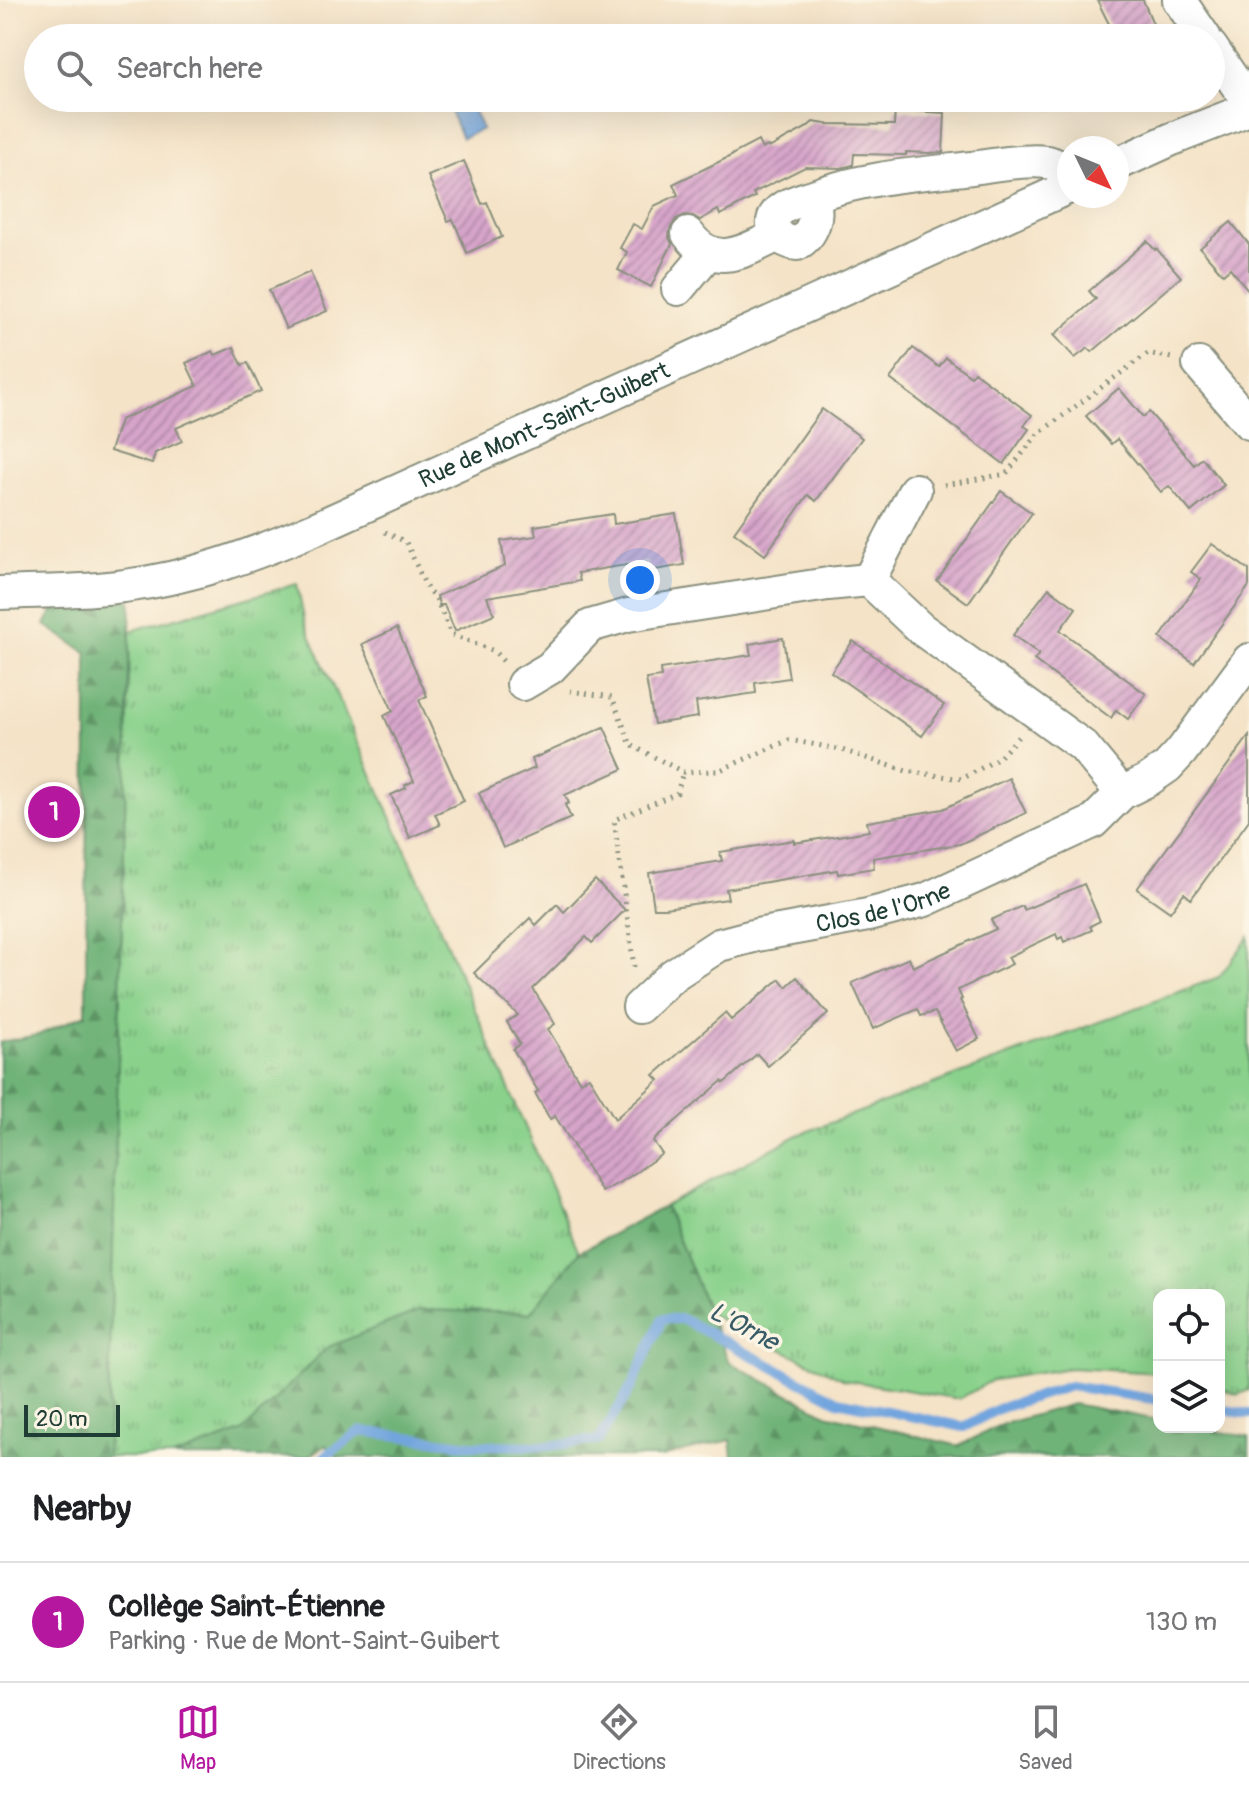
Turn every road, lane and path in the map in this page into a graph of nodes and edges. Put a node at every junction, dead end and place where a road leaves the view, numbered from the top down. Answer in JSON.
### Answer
{"nodes":[{"id":1,"x":1179,"y":0,"type":"edge"},
{"id":2,"x":1195,"y":24,"type":"edge"},
{"id":3,"x":1225,"y":69,"type":"edge"},
{"id":4,"x":1249,"y":106,"type":"edge"},
{"id":5,"x":1129,"y":159,"type":"edge"},
{"id":6,"x":1057,"y":167,"type":"edge"},
{"id":7,"x":1057,"y":192,"type":"edge"},
{"id":8,"x":678,"y":289,"type":"dead end"},
{"id":9,"x":1199,"y":364,"type":"joint"},
{"id":10,"x":1249,"y":423,"type":"edge"},
{"id":11,"x":915,"y":490,"type":"joint"},
{"id":12,"x":371,"y":502,"type":"junction"},
{"id":13,"x":869,"y":580,"type":"junction"},
{"id":14,"x":0,"y":593,"type":"edge"},
{"id":15,"x":1249,"y":660,"type":"edge"},
{"id":16,"x":523,"y":684,"type":"junction"},
{"id":17,"x":1036,"y":712,"type":"junction"},
{"id":18,"x":683,"y":772,"type":"junction"},
{"id":19,"x":1122,"y":793,"type":"junction"},
{"id":20,"x":639,"y":1007,"type":"joint"}],
"edges":[{"from":1,"to":2,"type":"street"},
{"from":3,"to":4,"type":"street"},
{"from":4,"to":5,"type":"street"},
{"from":6,"to":8,"type":"street"},
{"from":7,"to":12,"type":"street","name":"Rue de Mont-Saint-Guibert"},
{"from":9,"to":10,"type":"street"},
{"from":9,"to":11,"type":"path"},
{"from":11,"to":13,"type":"street"},
{"from":12,"to":14,"type":"street","name":"Rue de Mont-Saint-Guibert"},
{"from":12,"to":16,"type":"path"},
{"from":13,"to":16,"type":"street"},
{"from":13,"to":17,"type":"street"},
{"from":15,"to":19,"type":"street","name":"Clos de l'Orne"},
{"from":16,"to":18,"type":"path"},
{"from":17,"to":18,"type":"path"},
{"from":17,"to":19,"type":"street"},
{"from":18,"to":20,"type":"path"},
{"from":19,"to":20,"type":"street","name":"Clos de l'Orne"}]}
